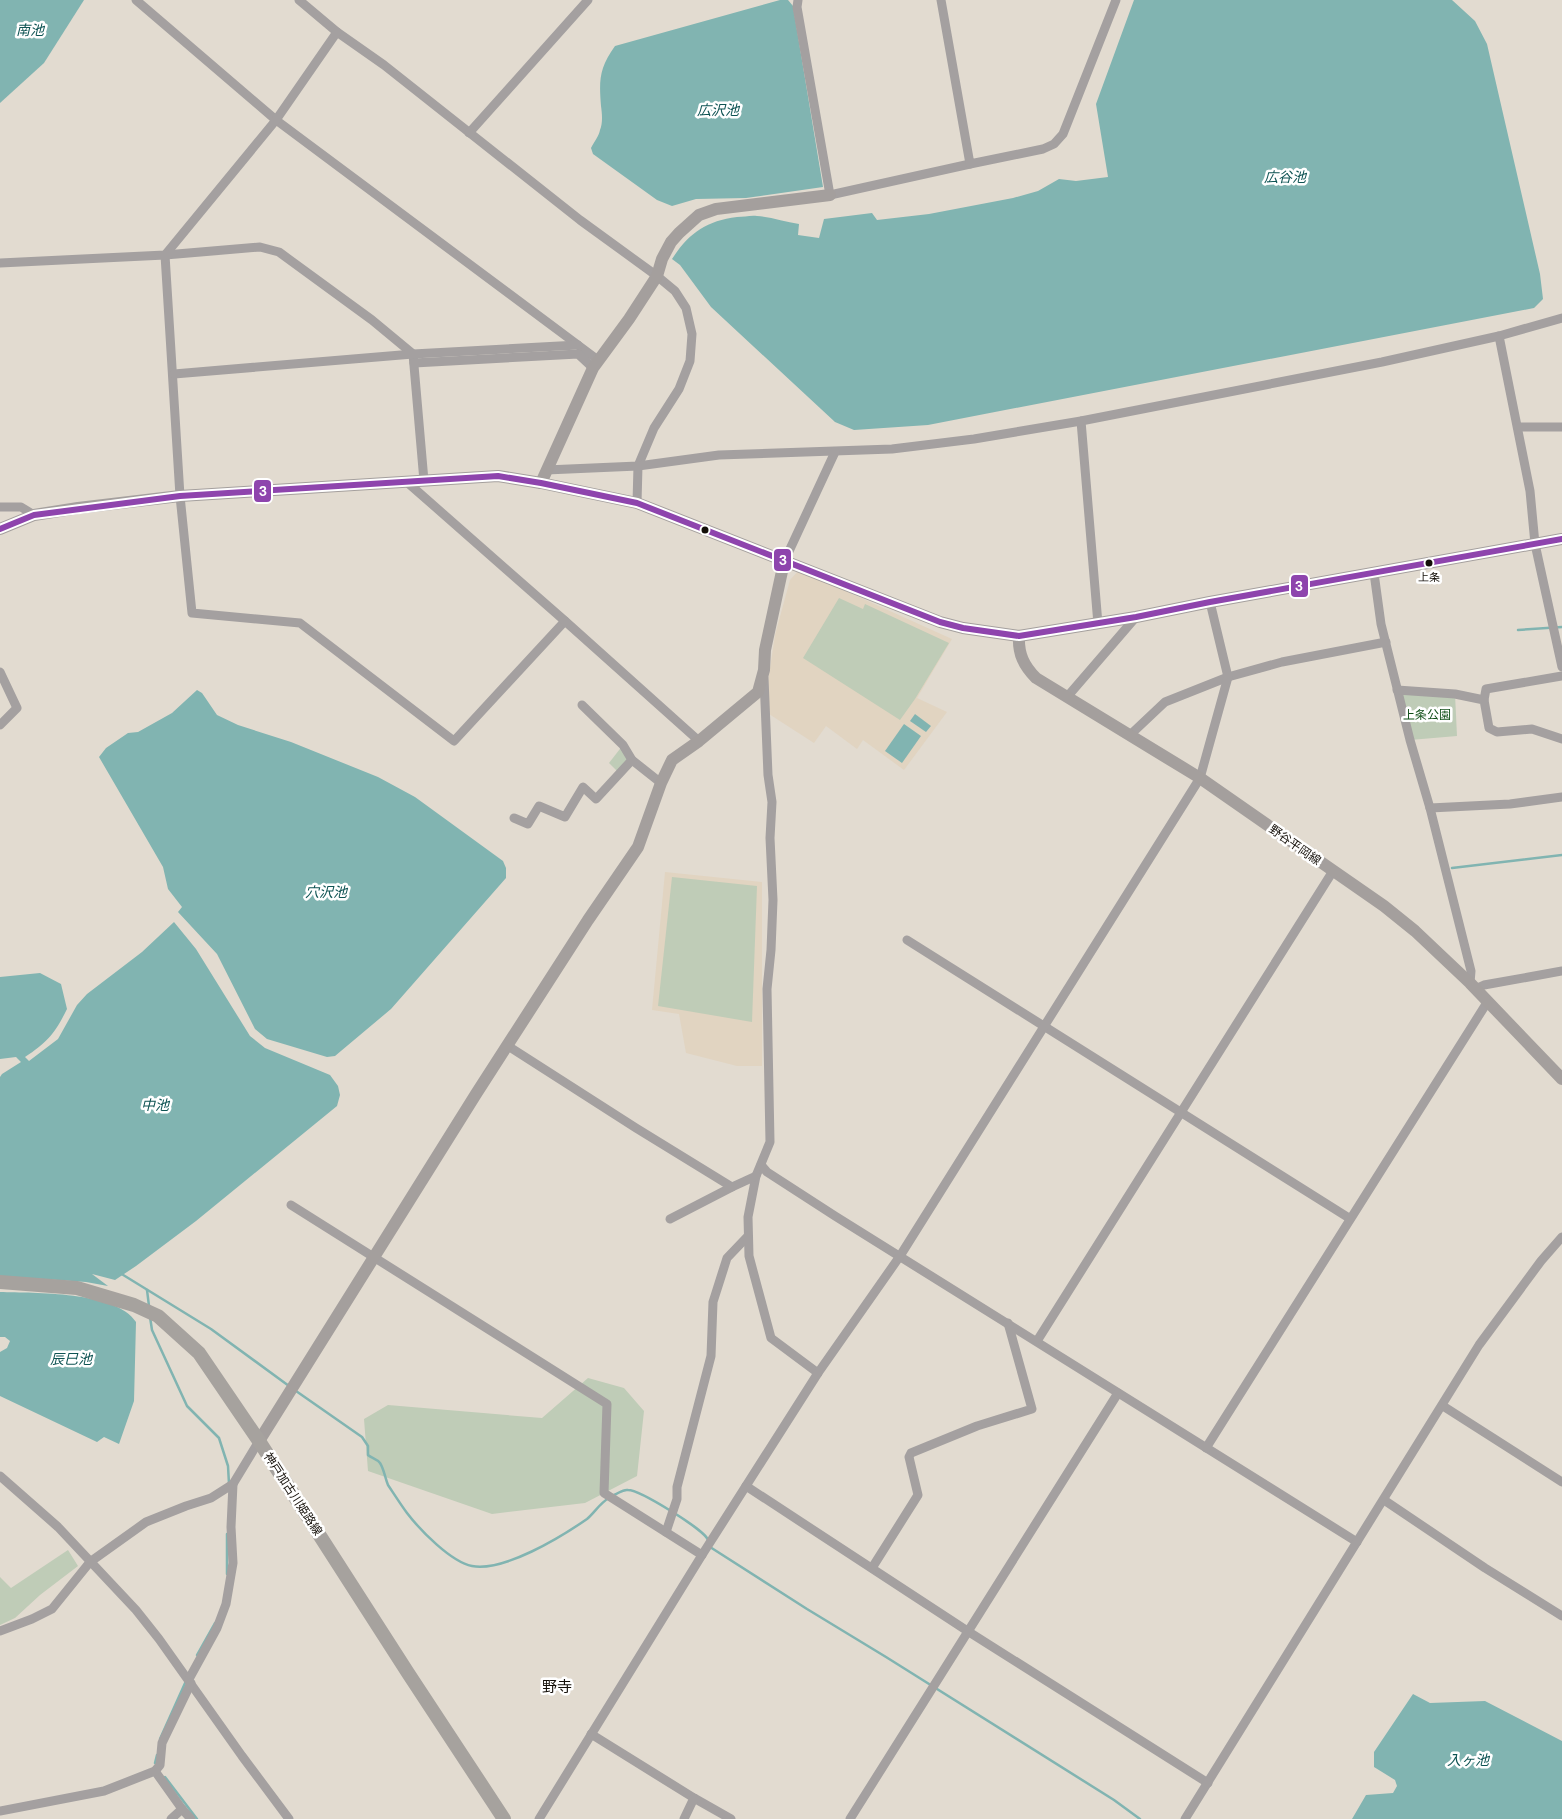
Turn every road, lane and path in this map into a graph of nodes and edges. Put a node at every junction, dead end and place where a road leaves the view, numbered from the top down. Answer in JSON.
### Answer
{"nodes":[{"id":1,"x":136,"y":0,"type":"edge"},
{"id":2,"x":299,"y":0,"type":"edge"},
{"id":3,"x":588,"y":0,"type":"edge"},
{"id":4,"x":798,"y":0,"type":"edge"},
{"id":5,"x":941,"y":0,"type":"edge"},
{"id":6,"x":1116,"y":0,"type":"edge"},
{"id":7,"x":338,"y":32,"type":"junction"},
{"id":8,"x":276,"y":120,"type":"junction"},
{"id":9,"x":469,"y":133,"type":"junction"},
{"id":10,"x":970,"y":164,"type":"junction"},
{"id":11,"x":830,"y":195,"type":"junction"},
{"id":12,"x":165,"y":255,"type":"junction"},
{"id":13,"x":0,"y":263,"type":"edge"},
{"id":14,"x":657,"y":276,"type":"junction"},
{"id":15,"x":1562,"y":318,"type":"edge"},
{"id":16,"x":1499,"y":336,"type":"junction"},
{"id":17,"x":578,"y":345,"type":"junction"},
{"id":18,"x":414,"y":359,"type":"junction"},
{"id":19,"x":596,"y":364,"type":"junction"},
{"id":20,"x":174,"y":374,"type":"junction"},
{"id":21,"x":1081,"y":421,"type":"junction"},
{"id":22,"x":1518,"y":427,"type":"junction"},
{"id":23,"x":1562,"y":427,"type":"edge"},
{"id":24,"x":835,"y":452,"type":"junction"},
{"id":25,"x":638,"y":466,"type":"junction"},
{"id":26,"x":546,"y":470,"type":"junction"},
{"id":27,"x":424,"y":481,"type":"junction"},
{"id":28,"x":408,"y":483,"type":"junction"},
{"id":29,"x":541,"y":483,"type":"junction"},
{"id":30,"x":180,"y":496,"type":"junction"},
{"id":31,"x":637,"y":503,"type":"junction"},
{"id":32,"x":0,"y":508,"type":"edge"},
{"id":33,"x":34,"y":515,"type":"junction"},
{"id":34,"x":0,"y":529,"type":"edge"},
{"id":35,"x":1562,"y":540,"type":"edge"},
{"id":36,"x":1535,"y":544,"type":"junction"},
{"id":37,"x":784,"y":562,"type":"junction"},
{"id":38,"x":1374,"y":573,"type":"junction"},
{"id":39,"x":1210,"y":602,"type":"junction"},
{"id":40,"x":1136,"y":617,"type":"junction"},
{"id":41,"x":565,"y":620,"type":"junction"},
{"id":42,"x":1098,"y":624,"type":"junction"},
{"id":43,"x":1019,"y":636,"type":"junction"},
{"id":44,"x":1386,"y":642,"type":"junction"},
{"id":45,"x":1562,"y":667,"type":"edge"},
{"id":46,"x":764,"y":670,"type":"junction"},
{"id":47,"x":0,"y":672,"type":"edge"},
{"id":48,"x":1562,"y":676,"type":"edge"},
{"id":49,"x":1228,"y":677,"type":"junction"},
{"id":50,"x":1397,"y":690,"type":"junction"},
{"id":51,"x":1067,"y":697,"type":"junction"},
{"id":52,"x":1484,"y":700,"type":"junction"},
{"id":53,"x":582,"y":705,"type":"dead end"},
{"id":54,"x":0,"y":725,"type":"edge"},
{"id":55,"x":1130,"y":735,"type":"junction"},
{"id":56,"x":1562,"y":739,"type":"edge"},
{"id":57,"x":699,"y":741,"type":"junction"},
{"id":58,"x":632,"y":760,"type":"junction"},
{"id":59,"x":1200,"y":778,"type":"junction"},
{"id":60,"x":660,"y":782,"type":"junction"},
{"id":61,"x":1562,"y":797,"type":"edge"},
{"id":62,"x":1430,"y":808,"type":"junction"},
{"id":63,"x":514,"y":818,"type":"dead end"},
{"id":64,"x":1333,"y":871,"type":"junction"},
{"id":65,"x":907,"y":940,"type":"dead end"},
{"id":66,"x":1562,"y":971,"type":"edge"},
{"id":67,"x":1473,"y":986,"type":"junction"},
{"id":68,"x":1488,"y":1001,"type":"junction"},
{"id":69,"x":1045,"y":1026,"type":"junction"},
{"id":70,"x":508,"y":1046,"type":"junction"},
{"id":71,"x":1562,"y":1079,"type":"edge"},
{"id":72,"x":1181,"y":1112,"type":"junction"},
{"id":73,"x":761,"y":1164,"type":"junction"},
{"id":74,"x":756,"y":1176,"type":"junction"},
{"id":75,"x":732,"y":1187,"type":"junction"},
{"id":76,"x":291,"y":1205,"type":"dead end"},
{"id":77,"x":1349,"y":1218,"type":"junction"},
{"id":78,"x":670,"y":1219,"type":"dead end"},
{"id":79,"x":748,"y":1236,"type":"junction"},
{"id":80,"x":1562,"y":1237,"type":"edge"},
{"id":81,"x":374,"y":1256,"type":"junction"},
{"id":82,"x":900,"y":1256,"type":"junction"},
{"id":83,"x":0,"y":1282,"type":"edge"},
{"id":84,"x":1008,"y":1323,"type":"junction"},
{"id":85,"x":1037,"y":1341,"type":"junction"},
{"id":86,"x":818,"y":1372,"type":"junction"},
{"id":87,"x":1118,"y":1393,"type":"junction"},
{"id":88,"x":1442,"y":1406,"type":"junction"},
{"id":89,"x":259,"y":1441,"type":"junction"},
{"id":90,"x":1206,"y":1448,"type":"junction"},
{"id":91,"x":0,"y":1476,"type":"edge"},
{"id":92,"x":1562,"y":1482,"type":"edge"},
{"id":93,"x":233,"y":1484,"type":"junction"},
{"id":94,"x":746,"y":1486,"type":"junction"},
{"id":95,"x":1384,"y":1500,"type":"junction"},
{"id":96,"x":666,"y":1532,"type":"junction"},
{"id":97,"x":1357,"y":1542,"type":"junction"},
{"id":98,"x":702,"y":1555,"type":"junction"},
{"id":99,"x":90,"y":1562,"type":"junction"},
{"id":100,"x":872,"y":1568,"type":"junction"},
{"id":101,"x":1562,"y":1616,"type":"edge"},
{"id":102,"x":0,"y":1631,"type":"edge"},
{"id":103,"x":968,"y":1632,"type":"junction"},
{"id":104,"x":190,"y":1681,"type":"junction"},
{"id":105,"x":591,"y":1734,"type":"junction"},
{"id":106,"x":155,"y":1771,"type":"junction"},
{"id":107,"x":1208,"y":1783,"type":"junction"},
{"id":108,"x":694,"y":1798,"type":"junction"},
{"id":109,"x":182,"y":1809,"type":"junction"},
{"id":110,"x":0,"y":1810,"type":"edge"},
{"id":111,"x":171,"y":1819,"type":"edge"},
{"id":112,"x":191,"y":1819,"type":"edge"},
{"id":113,"x":289,"y":1819,"type":"edge"},
{"id":114,"x":504,"y":1819,"type":"edge"},
{"id":115,"x":539,"y":1819,"type":"edge"},
{"id":116,"x":684,"y":1819,"type":"edge"},
{"id":117,"x":731,"y":1819,"type":"edge"},
{"id":118,"x":850,"y":1819,"type":"edge"},
{"id":119,"x":1185,"y":1819,"type":"edge"}],
"edges":[{"from":1,"to":8,"type":"street"},
{"from":2,"to":7,"type":"street"},
{"from":3,"to":9,"type":"street"},
{"from":4,"to":11,"type":"street"},
{"from":5,"to":10,"type":"street"},
{"from":6,"to":10,"type":"street"},
{"from":7,"to":8,"type":"street"},
{"from":7,"to":9,"type":"street"},
{"from":8,"to":12,"type":"street"},
{"from":8,"to":17,"type":"street"},
{"from":9,"to":14,"type":"street"},
{"from":10,"to":11,"type":"street"},
{"from":11,"to":14,"type":"main road"},
{"from":12,"to":13,"type":"street"},
{"from":12,"to":18,"type":"street"},
{"from":12,"to":20,"type":"street"},
{"from":14,"to":19,"type":"main road"},
{"from":14,"to":25,"type":"street"},
{"from":15,"to":16,"type":"street"},
{"from":16,"to":21,"type":"street"},
{"from":16,"to":22,"type":"street"},
{"from":17,"to":18,"type":"street"},
{"from":17,"to":19,"type":"street"},
{"from":18,"to":19,"type":"street"},
{"from":18,"to":20,"type":"street"},
{"from":18,"to":27,"type":"street"},
{"from":19,"to":26,"type":"main road"},
{"from":20,"to":30,"type":"street"},
{"from":21,"to":24,"type":"street"},
{"from":21,"to":42,"type":"street"},
{"from":22,"to":23,"type":"street"},
{"from":22,"to":36,"type":"street"},
{"from":24,"to":25,"type":"street"},
{"from":24,"to":37,"type":"street"},
{"from":25,"to":26,"type":"street"},
{"from":25,"to":31,"type":"street"},
{"from":26,"to":29,"type":"main road"},
{"from":27,"to":28,"type":"main road"},
{"from":27,"to":29,"type":"main road"},
{"from":28,"to":30,"type":"main road"},
{"from":28,"to":41,"type":"street"},
{"from":29,"to":31,"type":"main road"},
{"from":30,"to":33,"type":"main road"},
{"from":30,"to":41,"type":"street"},
{"from":31,"to":37,"type":"main road"},
{"from":32,"to":33,"type":"street"},
{"from":33,"to":34,"type":"main road"},
{"from":35,"to":36,"type":"main road"},
{"from":36,"to":38,"type":"main road"},
{"from":36,"to":45,"type":"street"},
{"from":37,"to":43,"type":"main road"},
{"from":37,"to":46,"type":"main road"},
{"from":38,"to":39,"type":"main road"},
{"from":38,"to":44,"type":"street"},
{"from":39,"to":40,"type":"main road"},
{"from":39,"to":49,"type":"street"},
{"from":40,"to":42,"type":"main road"},
{"from":40,"to":51,"type":"street"},
{"from":41,"to":57,"type":"street"},
{"from":42,"to":43,"type":"main road"},
{"from":43,"to":51,"type":"main road","name":"野谷平岡線"},
{"from":44,"to":49,"type":"street"},
{"from":44,"to":50,"type":"street"},
{"from":46,"to":57,"type":"main road"},
{"from":46,"to":73,"type":"street"},
{"from":47,"to":54,"type":"street"},
{"from":48,"to":52,"type":"street"},
{"from":49,"to":55,"type":"street"},
{"from":49,"to":59,"type":"street"},
{"from":50,"to":52,"type":"street"},
{"from":50,"to":62,"type":"street"},
{"from":51,"to":55,"type":"main road","name":"野谷平岡線"},
{"from":52,"to":56,"type":"street"},
{"from":53,"to":58,"type":"street"},
{"from":55,"to":59,"type":"main road","name":"野谷平岡線"},
{"from":57,"to":60,"type":"main road"},
{"from":58,"to":60,"type":"street"},
{"from":58,"to":63,"type":"street"},
{"from":59,"to":64,"type":"main road","name":"野谷平岡線"},
{"from":59,"to":69,"type":"street"},
{"from":60,"to":70,"type":"main road"},
{"from":61,"to":62,"type":"street"},
{"from":62,"to":67,"type":"street"},
{"from":64,"to":67,"type":"main road","name":"野谷平岡線"},
{"from":64,"to":72,"type":"street"},
{"from":65,"to":69,"type":"street"},
{"from":66,"to":67,"type":"street"},
{"from":67,"to":68,"type":"main road","name":"野谷平岡線"},
{"from":68,"to":71,"type":"main road","name":"野谷平岡線"},
{"from":68,"to":77,"type":"street"},
{"from":69,"to":72,"type":"street"},
{"from":69,"to":82,"type":"street"},
{"from":70,"to":75,"type":"street"},
{"from":70,"to":81,"type":"main road"},
{"from":72,"to":77,"type":"street"},
{"from":72,"to":85,"type":"street"},
{"from":73,"to":74,"type":"street"},
{"from":73,"to":82,"type":"street"},
{"from":74,"to":75,"type":"street"},
{"from":74,"to":79,"type":"street"},
{"from":75,"to":78,"type":"street"},
{"from":76,"to":81,"type":"street"},
{"from":77,"to":90,"type":"street"},
{"from":79,"to":86,"type":"street"},
{"from":79,"to":96,"type":"street"},
{"from":80,"to":88,"type":"street"},
{"from":81,"to":89,"type":"main road"},
{"from":81,"to":96,"type":"street"},
{"from":82,"to":84,"type":"street"},
{"from":82,"to":86,"type":"street"},
{"from":83,"to":89,"type":"main road","name":"神戸加古川姫路線"},
{"from":84,"to":85,"type":"street"},
{"from":84,"to":100,"type":"street"},
{"from":85,"to":87,"type":"street"},
{"from":86,"to":94,"type":"street"},
{"from":87,"to":90,"type":"street"},
{"from":87,"to":103,"type":"street"},
{"from":88,"to":92,"type":"street"},
{"from":88,"to":95,"type":"street"},
{"from":89,"to":93,"type":"street"},
{"from":89,"to":114,"type":"main road","name":"神戸加古川姫路線"},
{"from":90,"to":97,"type":"street"},
{"from":91,"to":99,"type":"street"},
{"from":93,"to":99,"type":"street"},
{"from":93,"to":104,"type":"street"},
{"from":94,"to":98,"type":"street"},
{"from":94,"to":100,"type":"street"},
{"from":95,"to":97,"type":"street"},
{"from":95,"to":101,"type":"street"},
{"from":96,"to":98,"type":"street"},
{"from":97,"to":107,"type":"street"},
{"from":98,"to":105,"type":"street"},
{"from":99,"to":102,"type":"street"},
{"from":99,"to":104,"type":"street"},
{"from":100,"to":103,"type":"street"},
{"from":103,"to":107,"type":"street"},
{"from":103,"to":118,"type":"street"},
{"from":104,"to":106,"type":"street"},
{"from":104,"to":113,"type":"street"},
{"from":105,"to":108,"type":"street"},
{"from":105,"to":115,"type":"street"},
{"from":106,"to":109,"type":"street"},
{"from":106,"to":110,"type":"street"},
{"from":107,"to":119,"type":"street"},
{"from":108,"to":116,"type":"street"},
{"from":108,"to":117,"type":"street"},
{"from":109,"to":111,"type":"street"},
{"from":109,"to":112,"type":"street"}]}
